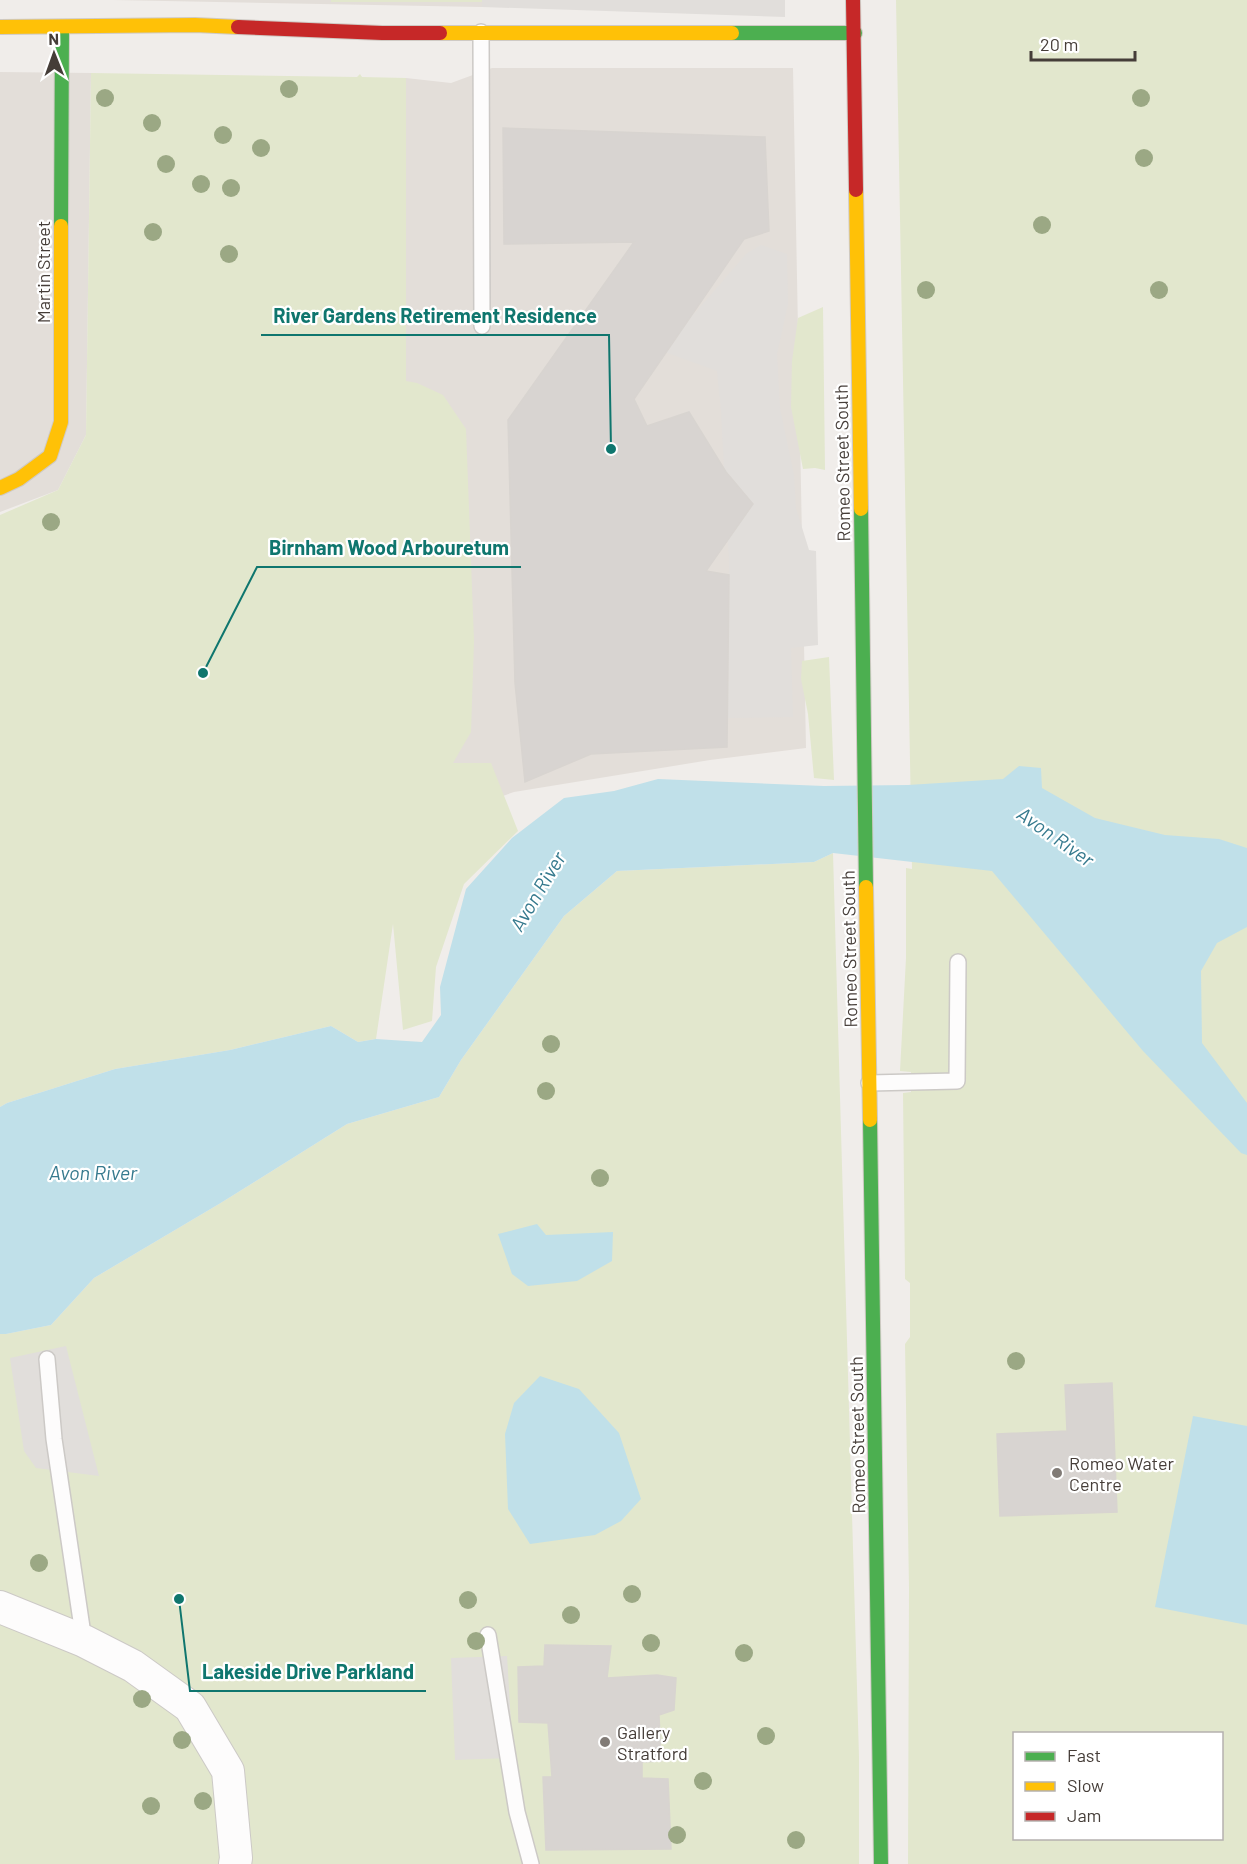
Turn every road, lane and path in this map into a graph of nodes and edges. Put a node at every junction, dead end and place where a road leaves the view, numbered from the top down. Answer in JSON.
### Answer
{"nodes":[{"id":1,"x":853,"y":0,"type":"edge"},
{"id":2,"x":0,"y":27,"type":"edge"},
{"id":3,"x":62,"y":27,"type":"junction"},
{"id":4,"x":481,"y":32,"type":"junction"},
{"id":5,"x":855,"y":33,"type":"junction"},
{"id":6,"x":482,"y":326,"type":"dead end"},
{"id":7,"x":0,"y":488,"type":"edge"},
{"id":8,"x":958,"y":962,"type":"dead end"},
{"id":9,"x":869,"y":1083,"type":"junction"},
{"id":10,"x":46,"y":1359,"type":"dead end"},
{"id":11,"x":0,"y":1607,"type":"edge"},
{"id":12,"x":488,"y":1635,"type":"dead end"},
{"id":13,"x":84,"y":1641,"type":"junction"},
{"id":14,"x":235,"y":1864,"type":"edge"},
{"id":15,"x":531,"y":1864,"type":"edge"},
{"id":16,"x":881,"y":1864,"type":"edge"}],
"edges":[{"from":1,"to":5,"type":"main road","name":"Romeo Street South"},
{"from":2,"to":3,"type":"main road"},
{"from":3,"to":4,"type":"main road"},
{"from":3,"to":7,"type":"main road","name":"Martin Street"},
{"from":4,"to":5,"type":"main road"},
{"from":4,"to":6,"type":"lane"},
{"from":5,"to":9,"type":"main road","name":"Romeo Street South"},
{"from":8,"to":9,"type":"lane"},
{"from":9,"to":16,"type":"main road","name":"Romeo Street South"},
{"from":10,"to":13,"type":"lane"},
{"from":11,"to":13,"type":"street"},
{"from":12,"to":15,"type":"lane"},
{"from":13,"to":14,"type":"street"}]}
